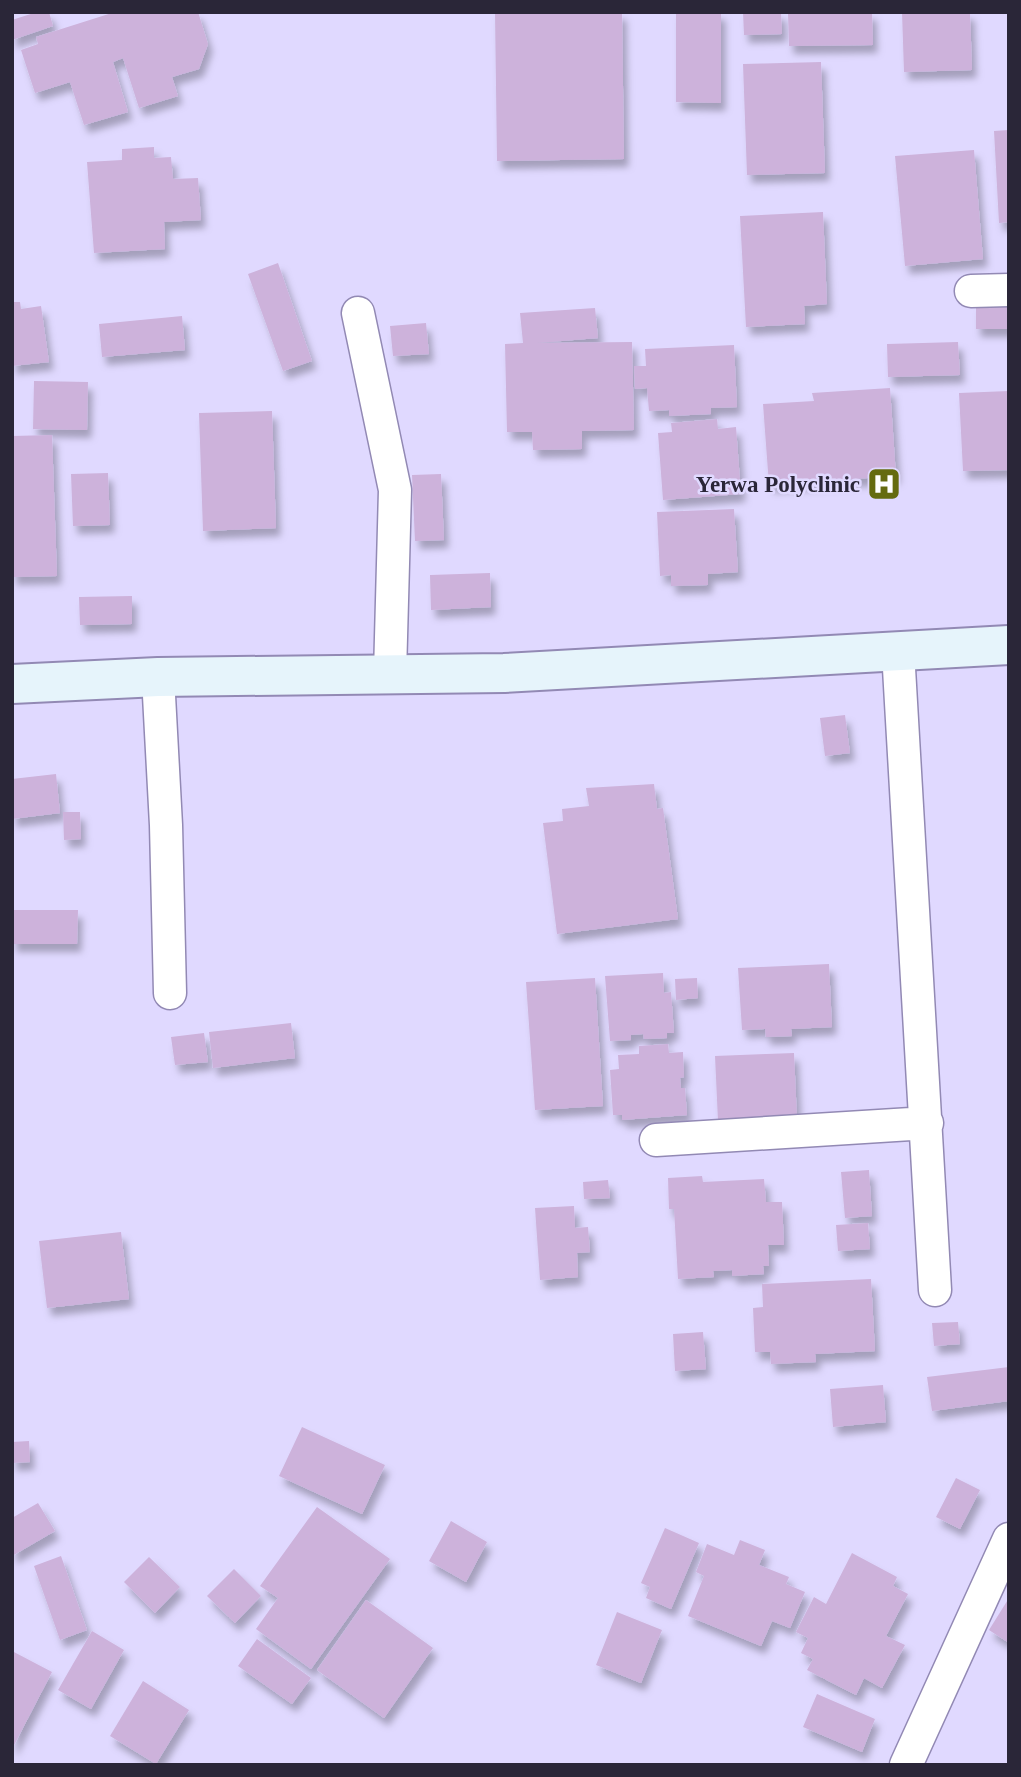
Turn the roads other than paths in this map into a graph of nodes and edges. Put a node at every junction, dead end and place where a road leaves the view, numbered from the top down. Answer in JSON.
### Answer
{"nodes":[{"id":1,"x":1009,"y":290,"type":"edge"},
{"id":2,"x":971,"y":291,"type":"dead end"},
{"id":3,"x":358,"y":313,"type":"dead end"},
{"id":4,"x":1009,"y":645,"type":"edge"},
{"id":5,"x":898,"y":651,"type":"junction"},
{"id":6,"x":390,"y":674,"type":"junction"},
{"id":7,"x":158,"y":677,"type":"junction"},
{"id":8,"x":12,"y":684,"type":"edge"},
{"id":9,"x":170,"y":993,"type":"dead end"},
{"id":10,"x":927,"y":1123,"type":"junction"},
{"id":11,"x":656,"y":1140,"type":"dead end"},
{"id":12,"x":934,"y":1290,"type":"dead end"},
{"id":13,"x":1009,"y":1539,"type":"edge"},
{"id":14,"x":914,"y":1762,"type":"edge"}],
"edges":[{"from":1,"to":2,"type":"street"},
{"from":3,"to":6,"type":"street"},
{"from":4,"to":5,"type":"street"},
{"from":5,"to":6,"type":"street"},
{"from":5,"to":10,"type":"street"},
{"from":6,"to":7,"type":"street"},
{"from":7,"to":8,"type":"street"},
{"from":7,"to":9,"type":"street"},
{"from":10,"to":11,"type":"street"},
{"from":10,"to":12,"type":"street"},
{"from":13,"to":14,"type":"street"}]}
